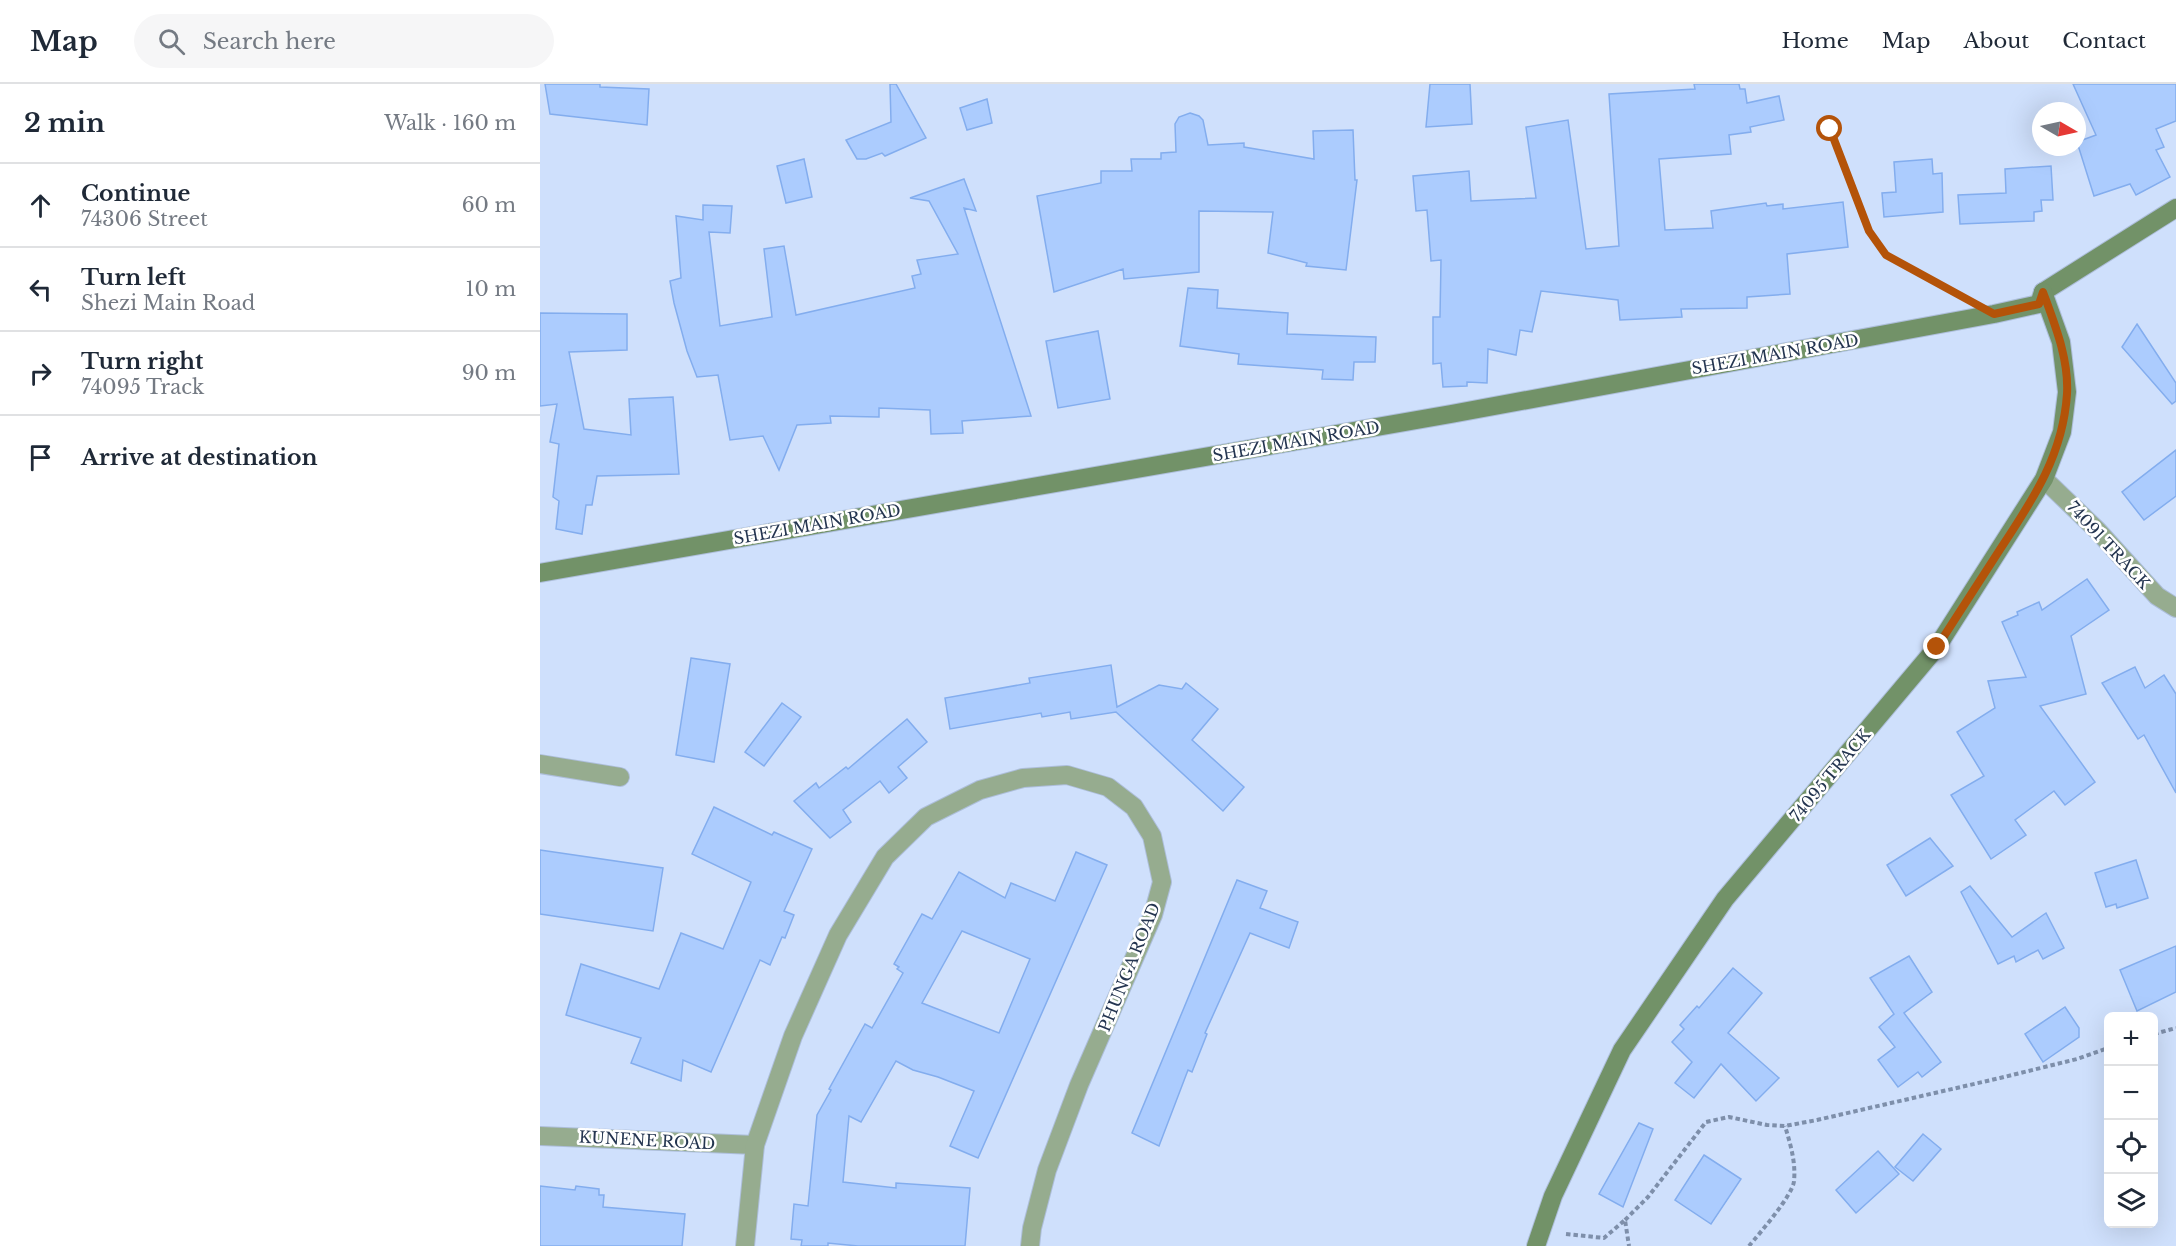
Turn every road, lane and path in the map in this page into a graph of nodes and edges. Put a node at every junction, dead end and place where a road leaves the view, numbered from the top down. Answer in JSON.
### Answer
{"nodes":[{"id":1,"x":1830,"y":129,"type":"dead end"},
{"id":2,"x":2176,"y":208,"type":"edge"},
{"id":3,"x":2043,"y":292,"type":"junction"},
{"id":4,"x":1994,"y":314,"type":"junction"},
{"id":5,"x":2044,"y":479,"type":"junction"},
{"id":6,"x":540,"y":573,"type":"edge"},
{"id":7,"x":2176,"y":608,"type":"edge"},
{"id":8,"x":540,"y":765,"type":"edge"},
{"id":9,"x":621,"y":777,"type":"dead end"},
{"id":10,"x":2176,"y":1028,"type":"edge"},
{"id":11,"x":2158,"y":1033,"type":"edge"},
{"id":12,"x":2104,"y":1050,"type":"edge"},
{"id":13,"x":1785,"y":1126,"type":"junction"},
{"id":14,"x":540,"y":1136,"type":"edge"},
{"id":15,"x":755,"y":1145,"type":"junction"},
{"id":16,"x":1625,"y":1220,"type":"junction"},
{"id":17,"x":1539,"y":1238,"type":"edge"},
{"id":18,"x":745,"y":1246,"type":"edge"},
{"id":19,"x":1030,"y":1246,"type":"edge"},
{"id":20,"x":1629,"y":1246,"type":"edge"},
{"id":21,"x":1749,"y":1246,"type":"edge"}],
"edges":[{"from":1,"to":4,"type":"path"},
{"from":2,"to":3,"type":"street"},
{"from":3,"to":4,"type":"street","name":"SHEZI MAIN ROAD"},
{"from":3,"to":5,"type":"street","name":"74095 TRACK"},
{"from":4,"to":6,"type":"street","name":"SHEZI MAIN ROAD"},
{"from":5,"to":7,"type":"street","name":"74091 TRACK"},
{"from":5,"to":17,"type":"street","name":"74095 TRACK"},
{"from":8,"to":9,"type":"street"},
{"from":10,"to":11,"type":"path"},
{"from":12,"to":13,"type":"path"},
{"from":13,"to":16,"type":"path"},
{"from":13,"to":21,"type":"path"},
{"from":14,"to":15,"type":"street","name":"KUNENE ROAD"},
{"from":15,"to":18,"type":"street","name":"PHUNGA ROAD"},
{"from":15,"to":19,"type":"street","name":"PHUNGA ROAD"},
{"from":16,"to":17,"type":"path"},
{"from":16,"to":20,"type":"path"}]}
